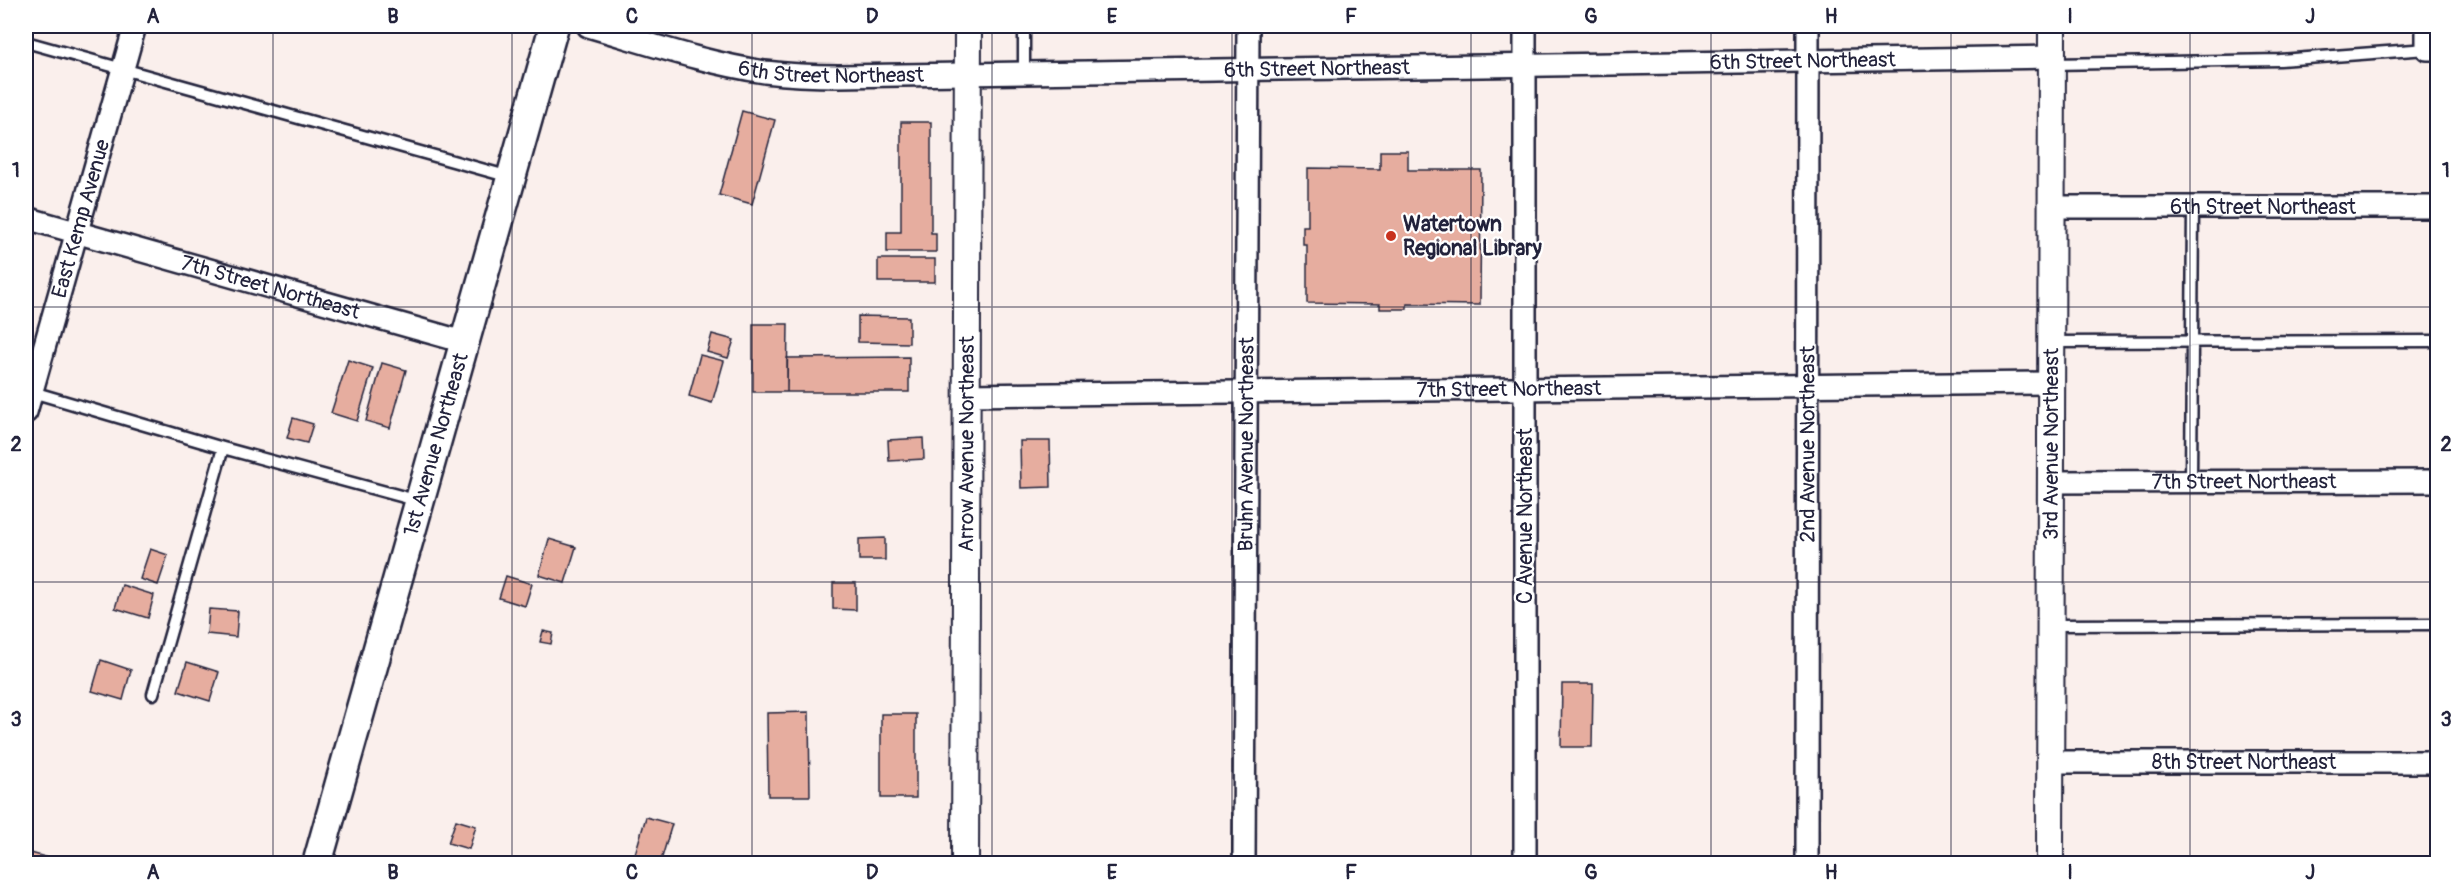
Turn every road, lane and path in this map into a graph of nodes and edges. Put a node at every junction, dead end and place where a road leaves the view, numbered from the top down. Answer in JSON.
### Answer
{"nodes":[{"id":1,"x":135,"y":26,"type":"edge"},
{"id":2,"x":554,"y":26,"type":"edge"},
{"id":3,"x":588,"y":26,"type":"edge"},
{"id":4,"x":968,"y":26,"type":"edge"},
{"id":5,"x":1024,"y":26,"type":"edge"},
{"id":6,"x":1248,"y":26,"type":"edge"},
{"id":7,"x":1526,"y":26,"type":"edge"},
{"id":8,"x":1808,"y":26,"type":"edge"},
{"id":9,"x":2052,"y":26,"type":"edge"},
{"id":10,"x":2427,"y":26,"type":"edge"},
{"id":11,"x":26,"y":42,"type":"edge"},
{"id":12,"x":2432,"y":49,"type":"edge"},
{"id":13,"x":2052,"y":60,"type":"junction"},
{"id":14,"x":1808,"y":61,"type":"junction"},
{"id":15,"x":1525,"y":67,"type":"junction"},
{"id":16,"x":123,"y":70,"type":"junction"},
{"id":17,"x":1249,"y":71,"type":"junction"},
{"id":18,"x":1024,"y":75,"type":"junction"},
{"id":19,"x":968,"y":76,"type":"junction"},
{"id":20,"x":510,"y":177,"type":"junction"},
{"id":21,"x":2051,"y":207,"type":"junction"},
{"id":22,"x":2193,"y":207,"type":"junction"},
{"id":23,"x":2438,"y":207,"type":"edge"},
{"id":24,"x":26,"y":218,"type":"edge"},
{"id":25,"x":77,"y":232,"type":"junction"},
{"id":26,"x":2438,"y":341,"type":"edge"},
{"id":27,"x":464,"y":342,"type":"junction"},
{"id":28,"x":2050,"y":342,"type":"junction"},
{"id":29,"x":2192,"y":342,"type":"junction"},
{"id":30,"x":2050,"y":383,"type":"junction"},
{"id":31,"x":1807,"y":387,"type":"junction"},
{"id":32,"x":1525,"y":390,"type":"junction"},
{"id":33,"x":28,"y":391,"type":"edge"},
{"id":34,"x":1246,"y":393,"type":"junction"},
{"id":35,"x":967,"y":395,"type":"junction"},
{"id":36,"x":26,"y":412,"type":"edge"},
{"id":37,"x":223,"y":448,"type":"junction"},
{"id":38,"x":2438,"y":480,"type":"edge"},
{"id":39,"x":2049,"y":482,"type":"junction"},
{"id":40,"x":2191,"y":482,"type":"junction"},
{"id":41,"x":419,"y":501,"type":"junction"},
{"id":42,"x":2438,"y":624,"type":"edge"},
{"id":43,"x":2049,"y":625,"type":"junction"},
{"id":44,"x":153,"y":694,"type":"dead end"},
{"id":45,"x":2050,"y":762,"type":"junction"},
{"id":46,"x":2438,"y":762,"type":"edge"},
{"id":47,"x":317,"y":864,"type":"edge"},
{"id":48,"x":965,"y":864,"type":"edge"},
{"id":49,"x":1244,"y":864,"type":"edge"},
{"id":50,"x":1525,"y":864,"type":"edge"},
{"id":51,"x":1807,"y":864,"type":"edge"},
{"id":52,"x":2050,"y":864,"type":"edge"}],
"edges":[{"from":1,"to":16,"type":"street","name":"East Kemp Avenue"},
{"from":2,"to":20,"type":"main road","name":"1st Avenue Northeast"},
{"from":3,"to":19,"type":"street","name":"6th Street Northeast"},
{"from":4,"to":19,"type":"street","name":"Arrow Avenue Northeast"},
{"from":5,"to":18,"type":"lane"},
{"from":6,"to":17,"type":"street","name":"Bruhn Avenue Northeast"},
{"from":7,"to":15,"type":"street","name":"C Avenue Northeast"},
{"from":8,"to":14,"type":"street","name":"2nd Avenue Northeast"},
{"from":9,"to":13,"type":"street","name":"3rd Avenue Northeast"},
{"from":10,"to":12,"type":"street"},
{"from":11,"to":16,"type":"lane"},
{"from":12,"to":13,"type":"lane"},
{"from":13,"to":14,"type":"street","name":"6th Street Northeast"},
{"from":13,"to":21,"type":"street","name":"3rd Avenue Northeast"},
{"from":14,"to":15,"type":"street","name":"6th Street Northeast"},
{"from":14,"to":31,"type":"street","name":"2nd Avenue Northeast"},
{"from":15,"to":17,"type":"street","name":"6th Street Northeast"},
{"from":15,"to":32,"type":"street","name":"C Avenue Northeast"},
{"from":16,"to":20,"type":"lane"},
{"from":16,"to":25,"type":"street","name":"East Kemp Avenue"},
{"from":17,"to":18,"type":"street","name":"6th Street Northeast"},
{"from":17,"to":34,"type":"street","name":"Bruhn Avenue Northeast"},
{"from":18,"to":19,"type":"street","name":"6th Street Northeast"},
{"from":19,"to":35,"type":"street","name":"Arrow Avenue Northeast"},
{"from":20,"to":27,"type":"main road","name":"1st Avenue Northeast"},
{"from":21,"to":22,"type":"street","name":"6th Street Northeast"},
{"from":21,"to":28,"type":"street","name":"3rd Avenue Northeast"},
{"from":22,"to":23,"type":"street","name":"6th Street Northeast"},
{"from":22,"to":29,"type":"lane"},
{"from":24,"to":25,"type":"street","name":"7th Street Northeast"},
{"from":25,"to":27,"type":"street","name":"7th Street Northeast"},
{"from":25,"to":33,"type":"street","name":"East Kemp Avenue"},
{"from":26,"to":29,"type":"lane"},
{"from":27,"to":41,"type":"main road","name":"1st Avenue Northeast"},
{"from":28,"to":29,"type":"lane"},
{"from":28,"to":30,"type":"street","name":"3rd Avenue Northeast"},
{"from":29,"to":40,"type":"lane"},
{"from":30,"to":31,"type":"street","name":"7th Street Northeast"},
{"from":30,"to":39,"type":"street","name":"3rd Avenue Northeast"},
{"from":31,"to":32,"type":"street","name":"7th Street Northeast"},
{"from":31,"to":51,"type":"street","name":"2nd Avenue Northeast"},
{"from":32,"to":34,"type":"street","name":"7th Street Northeast"},
{"from":32,"to":50,"type":"street","name":"C Avenue Northeast"},
{"from":33,"to":36,"type":"street","name":"East Kemp Avenue"},
{"from":33,"to":37,"type":"lane"},
{"from":34,"to":35,"type":"street","name":"7th Street Northeast"},
{"from":34,"to":49,"type":"street","name":"Bruhn Avenue Northeast"},
{"from":35,"to":48,"type":"street","name":"Arrow Avenue Northeast"},
{"from":37,"to":41,"type":"lane"},
{"from":37,"to":44,"type":"lane"},
{"from":38,"to":40,"type":"street","name":"7th Street Northeast"},
{"from":39,"to":40,"type":"street","name":"7th Street Northeast"},
{"from":39,"to":43,"type":"street","name":"3rd Avenue Northeast"},
{"from":41,"to":47,"type":"main road","name":"1st Avenue Northeast"},
{"from":42,"to":43,"type":"lane"},
{"from":43,"to":45,"type":"street","name":"3rd Avenue Northeast"},
{"from":45,"to":46,"type":"street","name":"8th Street Northeast"},
{"from":45,"to":52,"type":"street","name":"3rd Avenue Northeast"}]}
